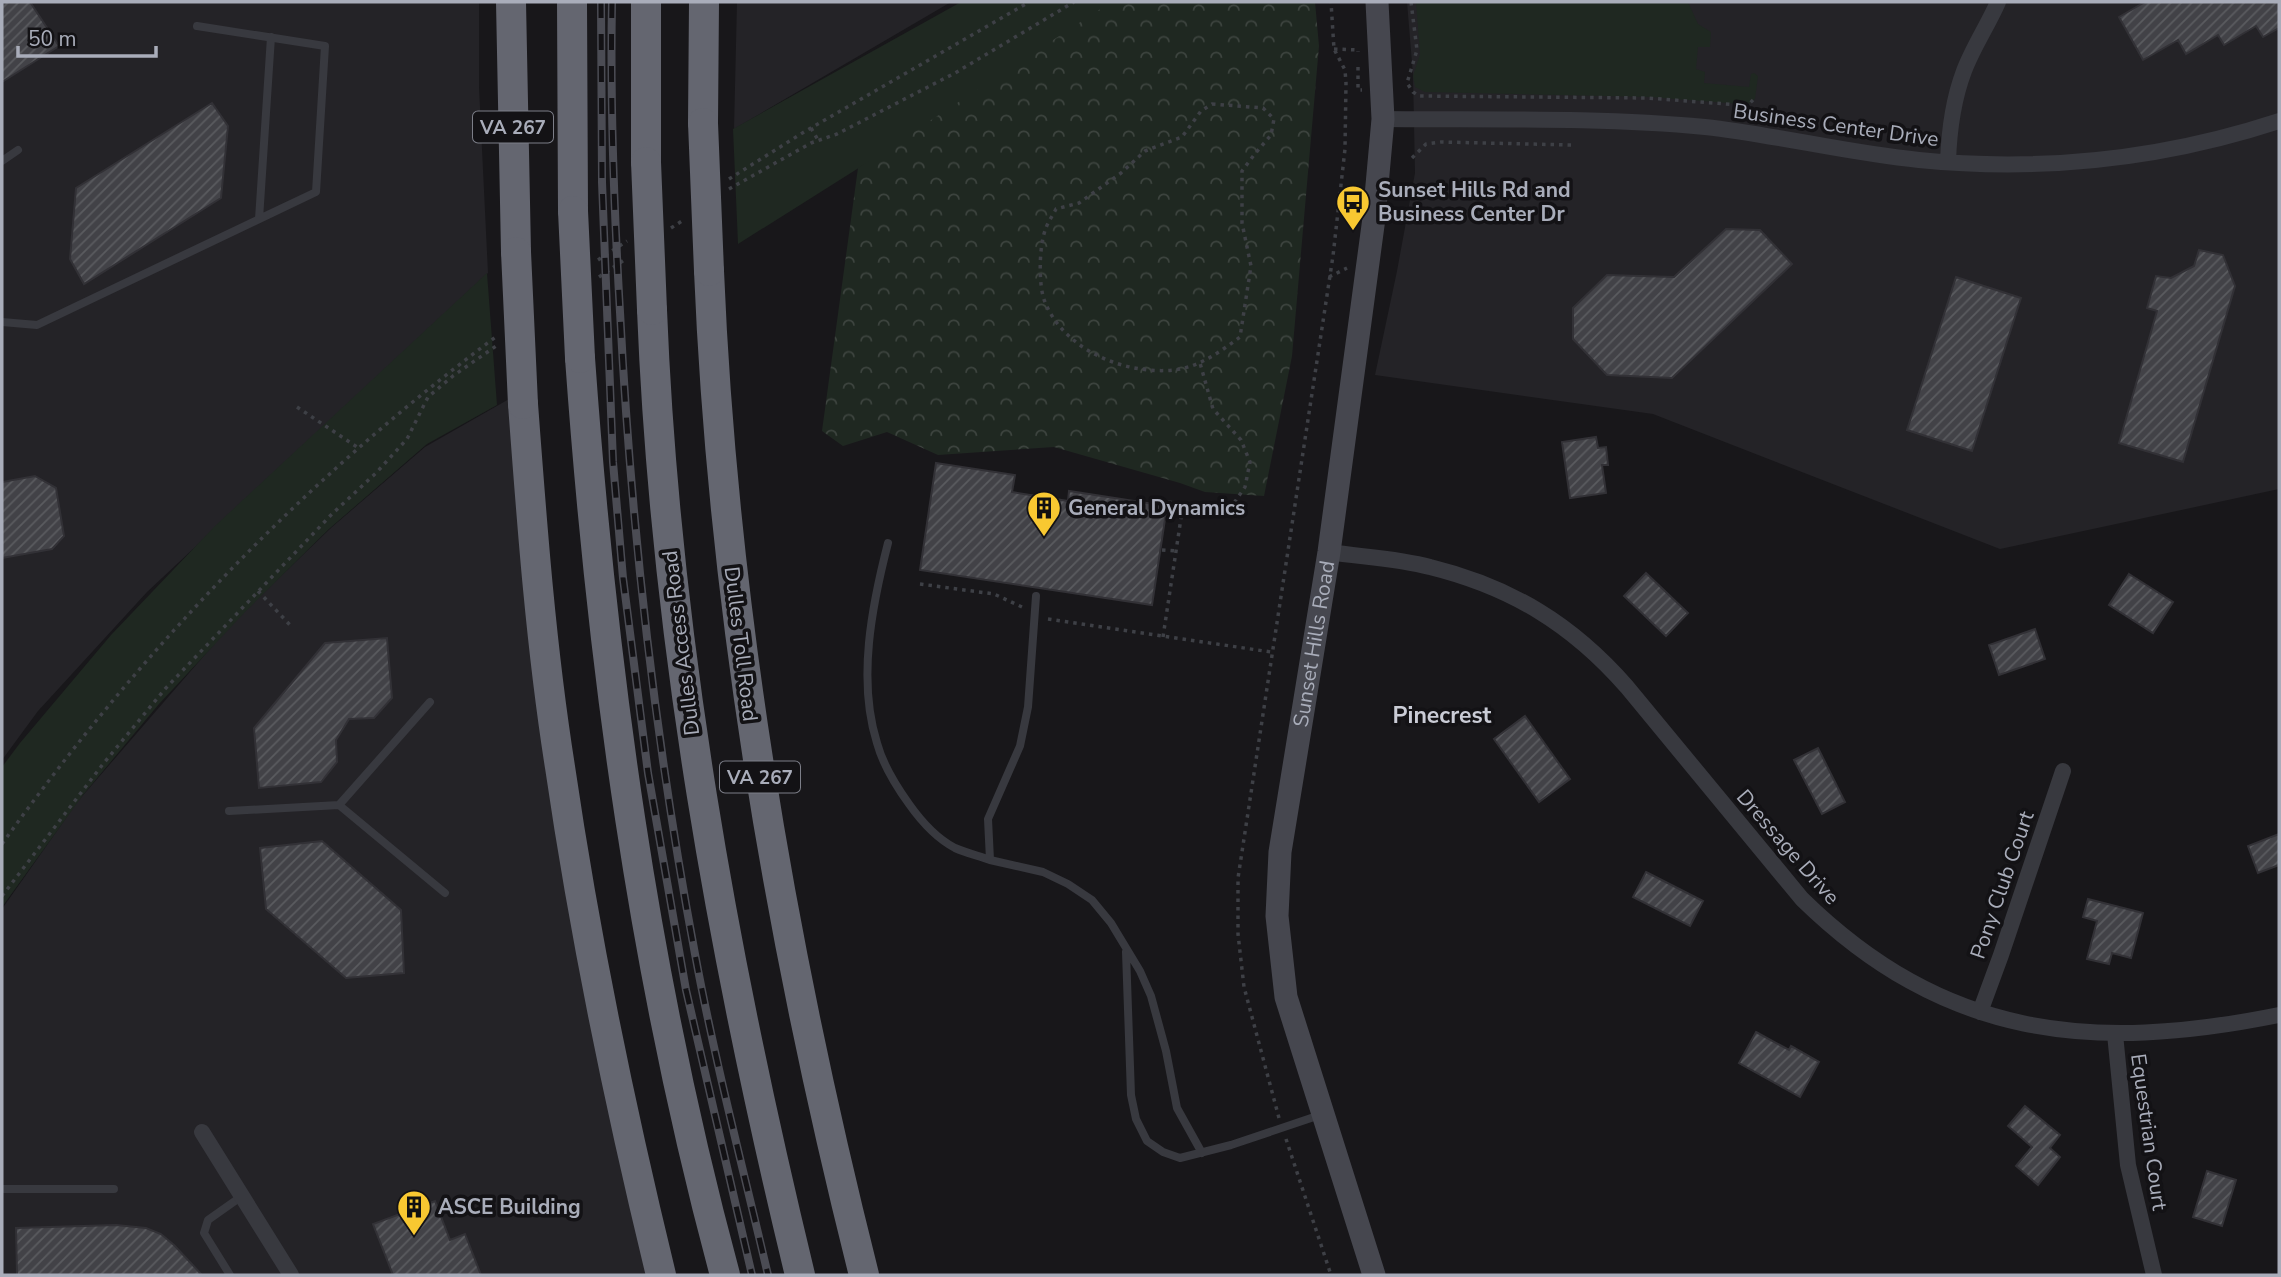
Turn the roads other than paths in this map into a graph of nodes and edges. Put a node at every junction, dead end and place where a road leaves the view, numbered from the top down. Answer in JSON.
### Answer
{"nodes":[{"id":1,"x":512,"y":2,"type":"edge"},
{"id":2,"x":572,"y":2,"type":"edge"},
{"id":3,"x":646,"y":2,"type":"edge"},
{"id":4,"x":704,"y":2,"type":"edge"},
{"id":5,"x":1377,"y":2,"type":"edge"},
{"id":6,"x":1998,"y":2,"type":"edge"},
{"id":7,"x":198,"y":26,"type":"dead end"},
{"id":8,"x":271,"y":37,"type":"junction"},
{"id":9,"x":1383,"y":119,"type":"junction"},
{"id":10,"x":2279,"y":121,"type":"edge"},
{"id":11,"x":18,"y":150,"type":"dead end"},
{"id":12,"x":2,"y":160,"type":"edge"},
{"id":13,"x":1948,"y":162,"type":"junction"},
{"id":14,"x":259,"y":219,"type":"junction"},
{"id":15,"x":2,"y":322,"type":"edge"},
{"id":16,"x":888,"y":543,"type":"dead end"},
{"id":17,"x":1329,"y":552,"type":"junction"},
{"id":18,"x":1036,"y":596,"type":"dead end"},
{"id":19,"x":430,"y":702,"type":"dead end"},
{"id":20,"x":2063,"y":771,"type":"dead end"},
{"id":21,"x":339,"y":805,"type":"junction"},
{"id":22,"x":229,"y":811,"type":"dead end"},
{"id":23,"x":990,"y":860,"type":"junction"},
{"id":24,"x":445,"y":894,"type":"dead end"},
{"id":25,"x":1126,"y":949,"type":"junction"},
{"id":26,"x":1980,"y":1012,"type":"junction"},
{"id":27,"x":2279,"y":1015,"type":"edge"},
{"id":28,"x":2115,"y":1034,"type":"junction"},
{"id":29,"x":1322,"y":1114,"type":"junction"},
{"id":30,"x":202,"y":1132,"type":"dead end"},
{"id":31,"x":1202,"y":1153,"type":"junction"},
{"id":32,"x":2,"y":1189,"type":"edge"},
{"id":33,"x":114,"y":1189,"type":"dead end"},
{"id":34,"x":242,"y":1196,"type":"junction"},
{"id":35,"x":230,"y":1275,"type":"edge"},
{"id":36,"x":291,"y":1275,"type":"edge"},
{"id":37,"x":662,"y":1275,"type":"edge"},
{"id":38,"x":725,"y":1275,"type":"edge"},
{"id":39,"x":800,"y":1275,"type":"edge"},
{"id":40,"x":864,"y":1275,"type":"edge"},
{"id":41,"x":1374,"y":1275,"type":"edge"},
{"id":42,"x":2154,"y":1275,"type":"edge"}],
"edges":[{"from":1,"to":37,"type":"highway","number":"VA 267","bridge":true},
{"from":2,"to":38,"type":"highway","bridge":true},
{"from":3,"to":39,"type":"highway","name":"Dulles Access Road","bridge":true},
{"from":4,"to":40,"type":"highway","name":"Dulles Toll Road","number":"VA 267","bridge":true},
{"from":5,"to":9,"type":"main road","name":"Sunset Hills Road"},
{"from":6,"to":13,"type":"street"},
{"from":7,"to":8,"type":"lane"},
{"from":8,"to":14,"type":"lane"},
{"from":8,"to":14,"type":"lane"},
{"from":9,"to":13,"type":"street","name":"Business Center Drive"},
{"from":9,"to":17,"type":"main road","name":"Sunset Hills Road"},
{"from":10,"to":13,"type":"street","name":"Business Center Drive"},
{"from":11,"to":12,"type":"lane"},
{"from":14,"to":15,"type":"lane"},
{"from":16,"to":23,"type":"lane"},
{"from":17,"to":26,"type":"street","name":"Dressage Drive"},
{"from":17,"to":29,"type":"main road","name":"Sunset Hills Road"},
{"from":18,"to":23,"type":"lane"},
{"from":19,"to":21,"type":"lane"},
{"from":20,"to":26,"type":"street","name":"Pony Club Court"},
{"from":21,"to":22,"type":"lane"},
{"from":21,"to":24,"type":"lane"},
{"from":23,"to":25,"type":"lane"},
{"from":25,"to":31,"type":"lane"},
{"from":25,"to":31,"type":"lane"},
{"from":26,"to":28,"type":"street","name":"Dressage Drive"},
{"from":27,"to":28,"type":"street","name":"Dressage Drive"},
{"from":28,"to":42,"type":"street","name":"Equestrian Court"},
{"from":29,"to":31,"type":"lane"},
{"from":29,"to":41,"type":"main road","name":"Sunset Hills Road"},
{"from":30,"to":34,"type":"street"},
{"from":32,"to":33,"type":"lane"},
{"from":34,"to":35,"type":"lane"},
{"from":34,"to":36,"type":"street"}]}
